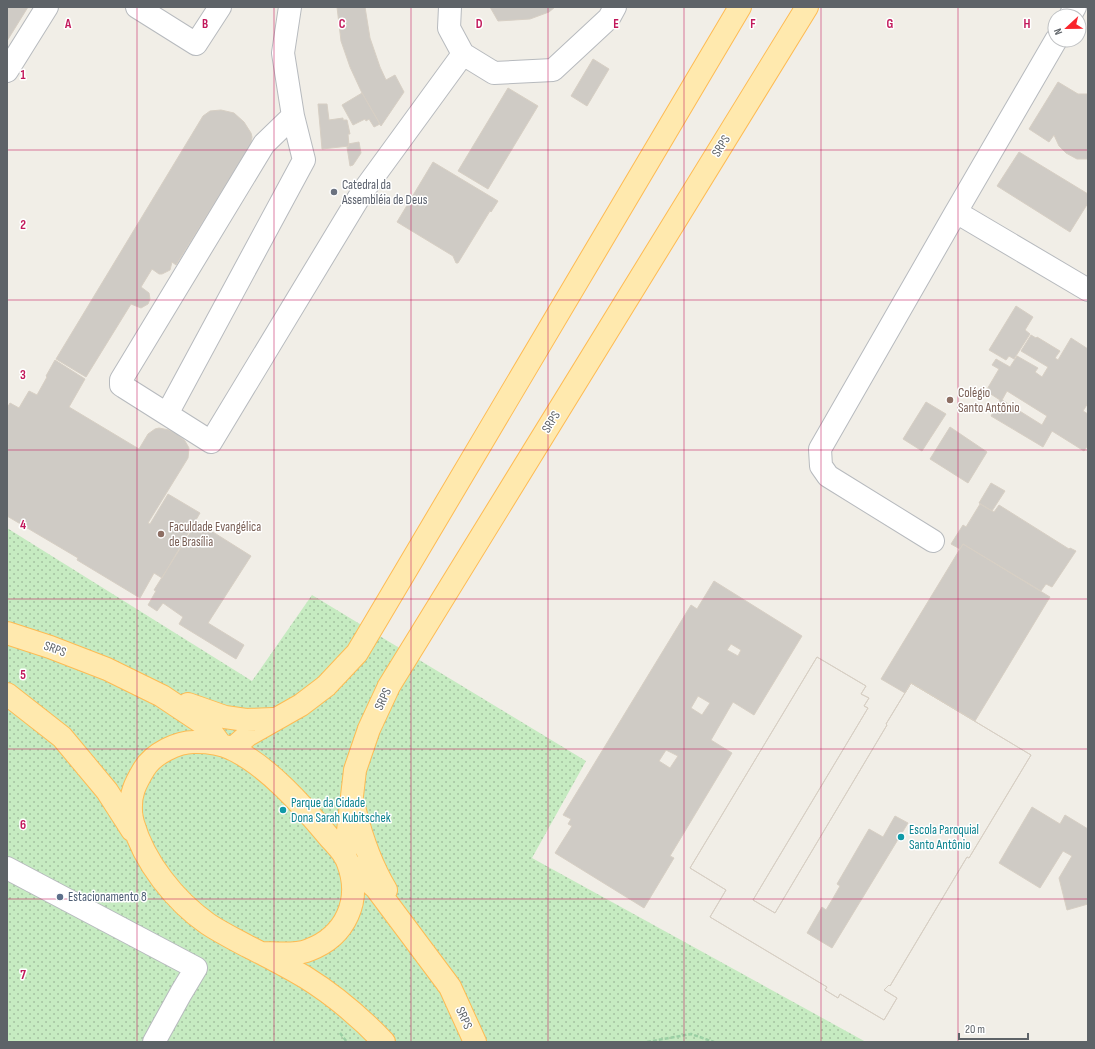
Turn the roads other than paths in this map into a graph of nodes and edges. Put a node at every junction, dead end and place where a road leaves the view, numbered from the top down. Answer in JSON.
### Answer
{"nodes":[{"id":1,"x":47,"y":7,"type":"edge"},
{"id":2,"x":137,"y":7,"type":"edge"},
{"id":3,"x":220,"y":7,"type":"edge"},
{"id":4,"x":290,"y":7,"type":"edge"},
{"id":5,"x":450,"y":7,"type":"edge"},
{"id":6,"x":615,"y":7,"type":"edge"},
{"id":7,"x":740,"y":7,"type":"edge"},
{"id":8,"x":807,"y":7,"type":"edge"},
{"id":9,"x":1051,"y":48,"type":"edge"},
{"id":10,"x":463,"y":54,"type":"junction"},
{"id":11,"x":7,"y":71,"type":"edge"},
{"id":12,"x":293,"y":116,"type":"junction"},
{"id":13,"x":956,"y":212,"type":"junction"},
{"id":14,"x":1088,"y":290,"type":"edge"},
{"id":15,"x":167,"y":414,"type":"junction"},
{"id":16,"x":933,"y":541,"type":"dead end"},
{"id":17,"x":7,"y":633,"type":"edge"},
{"id":18,"x":7,"y":694,"type":"edge"},
{"id":19,"x":162,"y":696,"type":"junction"},
{"id":20,"x":277,"y":719,"type":"junction"},
{"id":21,"x":226,"y":747,"type":"junction"},
{"id":22,"x":352,"y":800,"type":"junction"},
{"id":23,"x":138,"y":838,"type":"junction"},
{"id":24,"x":347,"y":860,"type":"junction"},
{"id":25,"x":7,"y":868,"type":"edge"},
{"id":26,"x":403,"y":923,"type":"junction"},
{"id":27,"x":261,"y":953,"type":"junction"},
{"id":28,"x":154,"y":1042,"type":"edge"},
{"id":29,"x":384,"y":1042,"type":"edge"},
{"id":30,"x":475,"y":1042,"type":"edge"}],
"edges":[{"from":1,"to":11,"type":"lane"},
{"from":2,"to":3,"type":"lane"},
{"from":4,"to":12,"type":"lane"},
{"from":5,"to":10,"type":"lane"},
{"from":6,"to":10,"type":"lane"},
{"from":7,"to":20,"type":"main road"},
{"from":8,"to":22,"type":"main road","name":"SRPS"},
{"from":9,"to":13,"type":"lane"},
{"from":10,"to":15,"type":"lane"},
{"from":12,"to":15,"type":"lane"},
{"from":12,"to":15,"type":"lane"},
{"from":13,"to":14,"type":"lane"},
{"from":13,"to":16,"type":"lane"},
{"from":17,"to":19,"type":"main road","name":"SRPS"},
{"from":18,"to":23,"type":"main road"},
{"from":19,"to":20,"type":"main road"},
{"from":19,"to":21,"type":"main road","name":"SRPS"},
{"from":20,"to":21,"type":"main road"},
{"from":21,"to":23,"type":"main road"},
{"from":21,"to":24,"type":"main road"},
{"from":22,"to":24,"type":"main road","name":"SRPS"},
{"from":22,"to":26,"type":"main road"},
{"from":23,"to":27,"type":"main road"},
{"from":24,"to":26,"type":"main road","name":"SRPS"},
{"from":24,"to":27,"type":"main road"},
{"from":25,"to":28,"type":"lane"},
{"from":26,"to":30,"type":"main road","name":"SRPS"},
{"from":27,"to":29,"type":"main road"}]}
